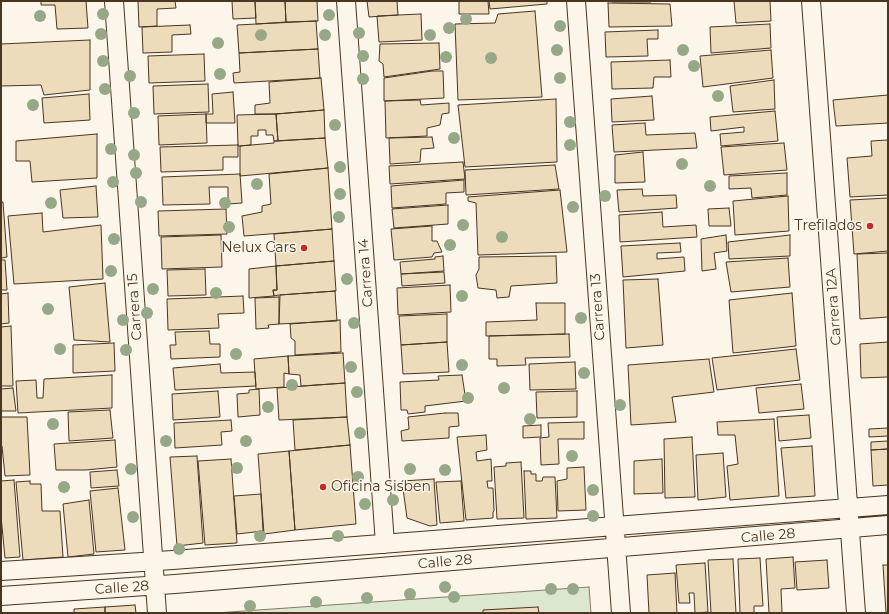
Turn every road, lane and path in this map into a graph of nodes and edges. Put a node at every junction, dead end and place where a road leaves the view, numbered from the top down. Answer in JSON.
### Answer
{"nodes":[{"id":1,"x":114,"y":1,"type":"edge"},
{"id":2,"x":346,"y":1,"type":"edge"},
{"id":3,"x":576,"y":1,"type":"edge"},
{"id":4,"x":811,"y":1,"type":"edge"},
{"id":5,"x":888,"y":505,"type":"edge"},
{"id":6,"x":848,"y":508,"type":"junction"},
{"id":7,"x":888,"y":525,"type":"edge"},
{"id":8,"x":615,"y":527,"type":"junction"},
{"id":9,"x":850,"y":529,"type":"junction"},
{"id":10,"x":385,"y":544,"type":"junction"},
{"id":11,"x":617,"y":548,"type":"junction"},
{"id":12,"x":152,"y":562,"type":"junction"},
{"id":13,"x":1,"y":571,"type":"edge"},
{"id":14,"x":154,"y":586,"type":"junction"},
{"id":15,"x":1,"y":596,"type":"edge"},
{"id":16,"x":157,"y":613,"type":"edge"},
{"id":17,"x":621,"y":613,"type":"edge"},
{"id":18,"x":856,"y":613,"type":"edge"}],
"edges":[{"from":1,"to":12,"type":"street","name":"Carrera 15"},
{"from":2,"to":10,"type":"street","name":"Carrera 14"},
{"from":3,"to":8,"type":"street","name":"Carrera 13"},
{"from":4,"to":6,"type":"street","name":"Carrera 12A"},
{"from":5,"to":6,"type":"street","name":"Calle 28"},
{"from":6,"to":8,"type":"street","name":"Calle 28"},
{"from":6,"to":9,"type":"street","name":"Carrera 12A"},
{"from":7,"to":9,"type":"street","name":"Calle 28"},
{"from":8,"to":10,"type":"street","name":"Calle 28"},
{"from":8,"to":11,"type":"street","name":"Carrera 13"},
{"from":9,"to":11,"type":"street","name":"Calle 28"},
{"from":9,"to":18,"type":"street","name":"Carrera 12A"},
{"from":10,"to":12,"type":"street","name":"Calle 28"},
{"from":11,"to":14,"type":"street","name":"Calle 28"},
{"from":11,"to":17,"type":"street","name":"Carrera 13"},
{"from":12,"to":13,"type":"street","name":"Calle 28"},
{"from":12,"to":14,"type":"street","name":"Carrera 15"},
{"from":14,"to":15,"type":"street","name":"Calle 28"},
{"from":14,"to":16,"type":"street","name":"Carrera 15"}]}
